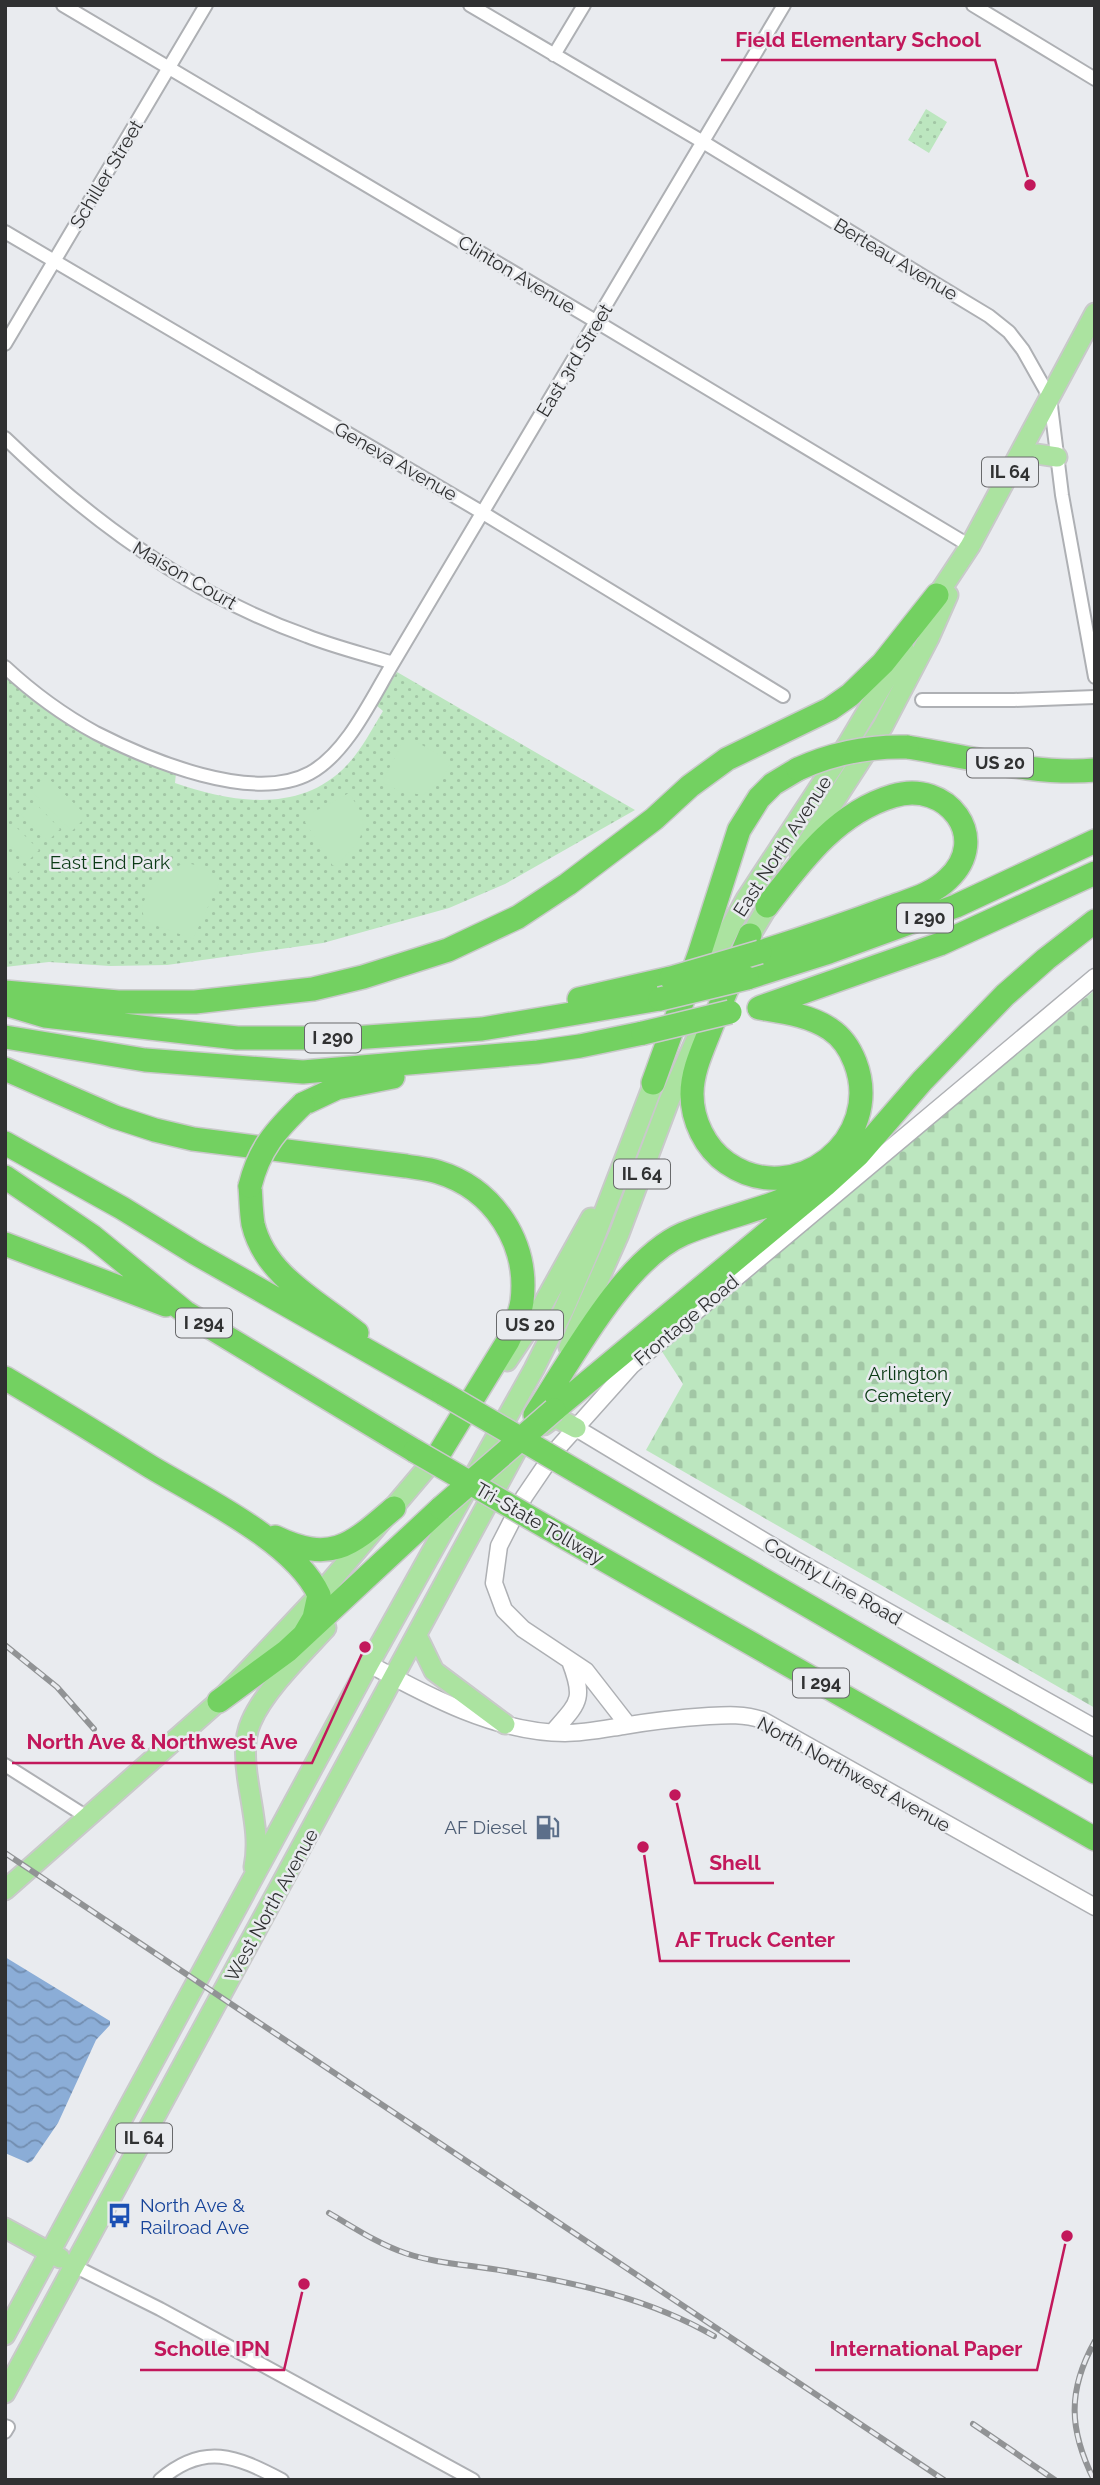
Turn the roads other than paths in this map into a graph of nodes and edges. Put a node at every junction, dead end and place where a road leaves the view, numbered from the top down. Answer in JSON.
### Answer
{"nodes":[{"id":1,"x":63,"y":5,"type":"edge"},
{"id":2,"x":206,"y":5,"type":"edge"},
{"id":3,"x":470,"y":5,"type":"edge"},
{"id":4,"x":583,"y":5,"type":"edge"},
{"id":5,"x":784,"y":5,"type":"edge"},
{"id":6,"x":973,"y":5,"type":"edge"},
{"id":7,"x":554,"y":55,"type":"junction"},
{"id":8,"x":169,"y":69,"type":"junction"},
{"id":9,"x":1095,"y":79,"type":"edge"},
{"id":10,"x":703,"y":142,"type":"junction"},
{"id":11,"x":5,"y":232,"type":"edge"},
{"id":12,"x":54,"y":261,"type":"junction"},
{"id":13,"x":1095,"y":313,"type":"edge"},
{"id":14,"x":597,"y":322,"type":"junction"},
{"id":15,"x":5,"y":344,"type":"edge"},
{"id":16,"x":1050,"y":398,"type":"junction"},
{"id":17,"x":5,"y":438,"type":"edge"},
{"id":18,"x":1019,"y":456,"type":"junction"},
{"id":19,"x":1057,"y":457,"type":"junction"},
{"id":20,"x":483,"y":513,"type":"junction"},
{"id":21,"x":970,"y":546,"type":"junction"},
{"id":22,"x":937,"y":595,"type":"junction"},
{"id":23,"x":393,"y":663,"type":"junction"},
{"id":24,"x":5,"y":667,"type":"edge"},
{"id":25,"x":1095,"y":677,"type":"edge"},
{"id":26,"x":783,"y":696,"type":"dead end"},
{"id":27,"x":1095,"y":697,"type":"edge"},
{"id":28,"x":922,"y":700,"type":"dead end"},
{"id":29,"x":1095,"y":770,"type":"edge"},
{"id":30,"x":1095,"y":841,"type":"edge"},
{"id":31,"x":1095,"y":873,"type":"edge"},
{"id":32,"x":767,"y":906,"type":"junction"},
{"id":33,"x":1095,"y":921,"type":"edge"},
{"id":34,"x":755,"y":943,"type":"junction"},
{"id":35,"x":1095,"y":977,"type":"edge"},
{"id":36,"x":5,"y":992,"type":"edge"},
{"id":37,"x":5,"y":1004,"type":"edge"},
{"id":38,"x":759,"y":1008,"type":"junction"},
{"id":39,"x":5,"y":1037,"type":"edge"},
{"id":40,"x":353,"y":1038,"type":"junction"},
{"id":41,"x":538,"y":1052,"type":"junction"},
{"id":42,"x":5,"y":1069,"type":"edge"},
{"id":43,"x":653,"y":1083,"type":"junction"},
{"id":44,"x":640,"y":1116,"type":"junction"},
{"id":45,"x":5,"y":1143,"type":"edge"},
{"id":46,"x":858,"y":1155,"type":"junction"},
{"id":47,"x":5,"y":1177,"type":"edge"},
{"id":48,"x":5,"y":1244,"type":"edge"},
{"id":49,"x":186,"y":1312,"type":"junction"},
{"id":50,"x":405,"y":1373,"type":"junction"},
{"id":51,"x":5,"y":1378,"type":"edge"},
{"id":52,"x":537,"y":1413,"type":"junction"},
{"id":53,"x":576,"y":1428,"type":"junction"},
{"id":54,"x":426,"y":1454,"type":"junction"},
{"id":55,"x":394,"y":1508,"type":"junction"},
{"id":56,"x":444,"y":1509,"type":"junction"},
{"id":57,"x":243,"y":1522,"type":"junction"},
{"id":58,"x":319,"y":1595,"type":"junction"},
{"id":59,"x":304,"y":1635,"type":"junction"},
{"id":60,"x":417,"y":1636,"type":"junction"},
{"id":61,"x":570,"y":1661,"type":"junction"},
{"id":62,"x":369,"y":1664,"type":"junction"},
{"id":63,"x":395,"y":1678,"type":"junction"},
{"id":64,"x":219,"y":1701,"type":"junction"},
{"id":65,"x":505,"y":1724,"type":"junction"},
{"id":66,"x":628,"y":1725,"type":"junction"},
{"id":67,"x":1095,"y":1728,"type":"edge"},
{"id":68,"x":553,"y":1732,"type":"junction"},
{"id":69,"x":5,"y":1765,"type":"edge"},
{"id":70,"x":1095,"y":1772,"type":"edge"},
{"id":71,"x":87,"y":1817,"type":"junction"},
{"id":72,"x":1095,"y":1839,"type":"edge"},
{"id":73,"x":251,"y":1881,"type":"junction"},
{"id":74,"x":5,"y":1890,"type":"edge"},
{"id":75,"x":1095,"y":1907,"type":"edge"},
{"id":76,"x":5,"y":2228,"type":"edge"},
{"id":77,"x":50,"y":2253,"type":"junction"},
{"id":78,"x":74,"y":2266,"type":"junction"},
{"id":79,"x":5,"y":2335,"type":"edge"},
{"id":80,"x":5,"y":2393,"type":"edge"},
{"id":81,"x":160,"y":2480,"type":"edge"},
{"id":82,"x":282,"y":2480,"type":"edge"},
{"id":83,"x":473,"y":2480,"type":"edge"}],
"edges":[{"from":1,"to":8,"type":"street","name":"Clinton Avenue"},
{"from":2,"to":8,"type":"street","name":"Schiller Street"},
{"from":3,"to":7,"type":"street","name":"Berteau Avenue"},
{"from":4,"to":7,"type":"street"},
{"from":5,"to":10,"type":"street","name":"East 3rd Street"},
{"from":6,"to":9,"type":"street"},
{"from":7,"to":10,"type":"street","name":"Berteau Avenue"},
{"from":8,"to":12,"type":"street","name":"Schiller Street"},
{"from":8,"to":14,"type":"street","name":"Clinton Avenue"},
{"from":10,"to":14,"type":"street","name":"East 3rd Street"},
{"from":10,"to":16,"type":"street","name":"Berteau Avenue"},
{"from":11,"to":12,"type":"street","name":"Geneva Avenue"},
{"from":12,"to":15,"type":"street","name":"Schiller Street"},
{"from":12,"to":20,"type":"street","name":"Geneva Avenue"},
{"from":13,"to":16,"type":"main road","name":"East North Avenue","number":"IL 64"},
{"from":14,"to":20,"type":"street","name":"East 3rd Street"},
{"from":14,"to":21,"type":"street","name":"Clinton Avenue"},
{"from":16,"to":18,"type":"main road","name":"East North Avenue","number":"IL 64"},
{"from":16,"to":19,"type":"street","name":"Berteau Avenue"},
{"from":17,"to":23,"type":"street","name":"Maison Court"},
{"from":18,"to":19,"type":"main road"},
{"from":18,"to":21,"type":"main road","name":"East North Avenue","number":"IL 64"},
{"from":19,"to":25,"type":"street","name":"Berteau Avenue"},
{"from":20,"to":23,"type":"street","name":"East 3rd Street"},
{"from":20,"to":26,"type":"street","name":"Geneva Avenue"},
{"from":21,"to":22,"type":"main road","name":"East North Avenue","number":"IL 64"},
{"from":21,"to":32,"type":"main road","name":"East North Avenue","number":"IL 64"},
{"from":22,"to":36,"type":"highway"},
{"from":22,"to":43,"type":"main road","name":"East North Avenue","number":"IL 64"},
{"from":23,"to":24,"type":"street","name":"East 3rd Street"},
{"from":27,"to":28,"type":"street"},
{"from":29,"to":43,"type":"highway","number":"US 20","bridge":true},
{"from":30,"to":40,"type":"highway","number":"I 290","bridge":true},
{"from":31,"to":38,"type":"highway","number":"I 290"},
{"from":32,"to":34,"type":"main road","name":"East North Avenue","number":"IL 64"},
{"from":32,"to":34,"type":"highway"},
{"from":33,"to":46,"type":"highway","number":"US 20"},
{"from":34,"to":38,"type":"highway"},
{"from":34,"to":40,"type":"highway","bridge":true},
{"from":34,"to":52,"type":"main road","name":"East North Avenue","number":"IL 64"},
{"from":35,"to":53,"type":"street","name":"Frontage Road"},
{"from":37,"to":40,"type":"highway","number":"I 290"},
{"from":38,"to":41,"type":"highway","number":"I 290","bridge":true},
{"from":39,"to":41,"type":"highway","number":"I 290"},
{"from":41,"to":50,"type":"highway","bridge":true},
{"from":42,"to":54,"type":"highway"},
{"from":43,"to":44,"type":"main road","name":"East North Avenue","number":"US 20"},
{"from":44,"to":52,"type":"main road","name":"East North Avenue","number":"IL 64"},
{"from":44,"to":54,"type":"main road","number":"US 20"},
{"from":45,"to":50,"type":"highway"},
{"from":46,"to":52,"type":"highway","number":"US 20"},
{"from":46,"to":52,"type":"highway"},
{"from":47,"to":49,"type":"highway","name":"Tri-State Tollway","number":"I 294"},
{"from":48,"to":49,"type":"highway"},
{"from":49,"to":54,"type":"highway","name":"Tri-State Tollway","number":"I 294"},
{"from":50,"to":70,"type":"highway","bridge":true},
{"from":51,"to":57,"type":"highway"},
{"from":52,"to":53,"type":"main road"},
{"from":52,"to":56,"type":"highway","number":"US 20","bridge":true},
{"from":52,"to":60,"type":"main road","name":"West North Avenue","number":"IL 64"},
{"from":52,"to":62,"type":"main road","name":"West North Avenue","number":"IL 64"},
{"from":53,"to":61,"type":"street","name":"Frontage Road"},
{"from":53,"to":67,"type":"street","name":"County Line Road"},
{"from":54,"to":55,"type":"main road","number":"US 20"},
{"from":54,"to":72,"type":"highway","name":"Tri-State Tollway","number":"I 294","bridge":true},
{"from":55,"to":57,"type":"highway"},
{"from":55,"to":58,"type":"main road","number":"US 20"},
{"from":56,"to":59,"type":"highway","number":"US 20"},
{"from":56,"to":73,"type":"main road"},
{"from":57,"to":58,"type":"highway"},
{"from":58,"to":59,"type":"highway"},
{"from":58,"to":64,"type":"main road","number":"US 20"},
{"from":59,"to":64,"type":"highway","number":"US 20"},
{"from":60,"to":63,"type":"main road","name":"West North Avenue","number":"IL 64"},
{"from":60,"to":65,"type":"main road"},
{"from":61,"to":66,"type":"street","name":"Frontage Road"},
{"from":61,"to":68,"type":"street"},
{"from":62,"to":63,"type":"street","name":"North Northwest Avenue"},
{"from":62,"to":73,"type":"main road","name":"West North Avenue","number":"IL 64"},
{"from":63,"to":65,"type":"street","name":"North Northwest Avenue"},
{"from":63,"to":78,"type":"main road","name":"West North Avenue","number":"IL 64"},
{"from":64,"to":71,"type":"main road","number":"US 20"},
{"from":65,"to":68,"type":"street","name":"North Northwest Avenue"},
{"from":66,"to":68,"type":"street","name":"North Northwest Avenue"},
{"from":66,"to":75,"type":"street","name":"North Northwest Avenue"},
{"from":69,"to":71,"type":"street"},
{"from":71,"to":74,"type":"main road","number":"US 20"},
{"from":73,"to":77,"type":"main road","name":"West North Avenue","number":"IL 64"},
{"from":76,"to":77,"type":"main road"},
{"from":77,"to":78,"type":"main road"},
{"from":77,"to":79,"type":"main road","name":"West North Avenue","number":"IL 64"},
{"from":78,"to":80,"type":"main road","name":"West North Avenue","number":"IL 64"},
{"from":78,"to":83,"type":"street"},
{"from":81,"to":82,"type":"street"}]}
